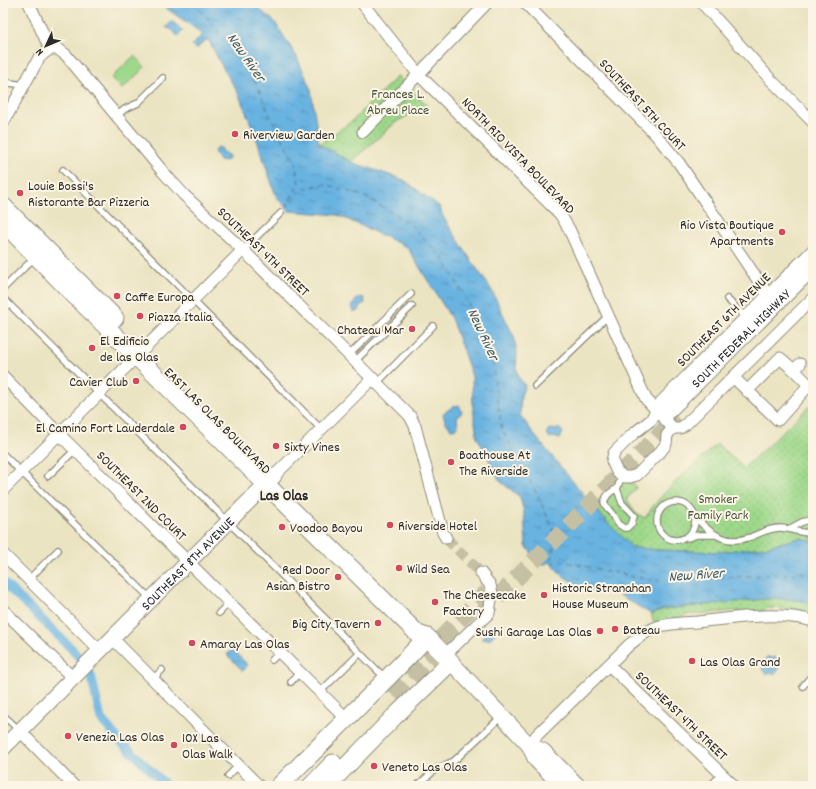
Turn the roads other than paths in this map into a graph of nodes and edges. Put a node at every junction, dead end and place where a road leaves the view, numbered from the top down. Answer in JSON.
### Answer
{"nodes":[{"id":1,"x":29,"y":3,"type":"edge"},
{"id":2,"x":362,"y":3,"type":"edge"},
{"id":3,"x":487,"y":3,"type":"edge"},
{"id":4,"x":525,"y":3,"type":"edge"},
{"id":5,"x":702,"y":3,"type":"edge"},
{"id":6,"x":50,"y":49,"type":"junction"},
{"id":7,"x":419,"y":74,"type":"junction"},
{"id":8,"x":163,"y":78,"type":"dead end"},
{"id":9,"x":3,"y":82,"type":"edge"},
{"id":10,"x":24,"y":85,"type":"junction"},
{"id":11,"x":116,"y":116,"type":"junction"},
{"id":12,"x":813,"y":122,"type":"edge"},
{"id":13,"x":3,"y":123,"type":"edge"},
{"id":14,"x":363,"y":132,"type":"dead end"},
{"id":15,"x":63,"y":170,"type":"dead end"},
{"id":16,"x":3,"y":206,"type":"edge"},
{"id":17,"x":281,"y":212,"type":"dead end"},
{"id":18,"x":3,"y":222,"type":"edge"},
{"id":19,"x":243,"y":250,"type":"junction"},
{"id":20,"x":813,"y":250,"type":"edge"},
{"id":21,"x":36,"y":256,"type":"junction"},
{"id":22,"x":813,"y":266,"type":"edge"},
{"id":23,"x":813,"y":282,"type":"edge"},
{"id":24,"x":3,"y":289,"type":"edge"},
{"id":25,"x":410,"y":294,"type":"dead end"},
{"id":26,"x":768,"y":295,"type":"junction"},
{"id":27,"x":3,"y":298,"type":"edge"},
{"id":28,"x":813,"y":298,"type":"edge"},
{"id":29,"x":728,"y":299,"type":"dead end"},
{"id":30,"x":192,"y":300,"type":"junction"},
{"id":31,"x":412,"y":306,"type":"dead end"},
{"id":32,"x":609,"y":316,"type":"junction"},
{"id":33,"x":746,"y":317,"type":"junction"},
{"id":34,"x":433,"y":326,"type":"dead end"},
{"id":35,"x":141,"y":352,"type":"junction"},
{"id":36,"x":352,"y":358,"type":"junction"},
{"id":37,"x":3,"y":376,"type":"edge"},
{"id":38,"x":733,"y":377,"type":"junction"},
{"id":39,"x":375,"y":380,"type":"junction"},
{"id":40,"x":535,"y":386,"type":"dead end"},
{"id":41,"x":747,"y":391,"type":"junction"},
{"id":42,"x":98,"y":394,"type":"junction"},
{"id":43,"x":669,"y":417,"type":"junction"},
{"id":44,"x":321,"y":429,"type":"junction"},
{"id":45,"x":59,"y":434,"type":"junction"},
{"id":46,"x":75,"y":450,"type":"junction"},
{"id":47,"x":3,"y":454,"type":"edge"},
{"id":48,"x":21,"y":472,"type":"junction"},
{"id":49,"x":622,"y":475,"type":"junction"},
{"id":50,"x":48,"y":476,"type":"dead end"},
{"id":51,"x":270,"y":480,"type":"junction"},
{"id":52,"x":3,"y":490,"type":"edge"},
{"id":53,"x":617,"y":490,"type":"junction"},
{"id":54,"x":695,"y":517,"type":"junction"},
{"id":55,"x":813,"y":519,"type":"edge"},
{"id":56,"x":228,"y":522,"type":"junction"},
{"id":57,"x":789,"y":529,"type":"junction"},
{"id":58,"x":813,"y":532,"type":"edge"},
{"id":59,"x":716,"y":535,"type":"junction"},
{"id":60,"x":446,"y":538,"type":"tunnel mouth"},
{"id":61,"x":684,"y":540,"type":"junction"},
{"id":62,"x":58,"y":550,"type":"dead end"},
{"id":63,"x":3,"y":554,"type":"edge"},
{"id":64,"x":189,"y":562,"type":"junction"},
{"id":65,"x":481,"y":573,"type":"tunnel mouth"},
{"id":66,"x":28,"y":580,"type":"junction"},
{"id":67,"x":152,"y":600,"type":"junction"},
{"id":68,"x":230,"y":602,"type":"junction"},
{"id":69,"x":3,"y":610,"type":"edge"},
{"id":70,"x":219,"y":613,"type":"dead end"},
{"id":71,"x":813,"y":621,"type":"edge"},
{"id":72,"x":427,"y":637,"type":"junction"},
{"id":73,"x":113,"y":639,"type":"junction"},
{"id":74,"x":280,"y":652,"type":"junction"},
{"id":75,"x":360,"y":653,"type":"junction"},
{"id":76,"x":96,"y":655,"type":"junction"},
{"id":77,"x":448,"y":659,"type":"junction"},
{"id":78,"x":272,"y":660,"type":"dead end"},
{"id":79,"x":609,"y":665,"type":"junction"},
{"id":80,"x":162,"y":670,"type":"dead end"},
{"id":81,"x":300,"y":672,"type":"junction"},
{"id":82,"x":813,"y":674,"type":"edge"},
{"id":83,"x":75,"y":675,"type":"junction"},
{"id":84,"x":153,"y":679,"type":"junction"},
{"id":85,"x":291,"y":682,"type":"dead end"},
{"id":86,"x":803,"y":686,"type":"dead end"},
{"id":87,"x":391,"y":690,"type":"junction"},
{"id":88,"x":320,"y":692,"type":"junction"},
{"id":89,"x":3,"y":715,"type":"edge"},
{"id":90,"x":502,"y":716,"type":"junction"},
{"id":91,"x":346,"y":718,"type":"junction"},
{"id":92,"x":20,"y":731,"type":"junction"},
{"id":93,"x":529,"y":745,"type":"junction"},
{"id":94,"x":3,"y":748,"type":"edge"},
{"id":95,"x":239,"y":765,"type":"junction"},
{"id":96,"x":722,"y":774,"type":"junction"},
{"id":97,"x":228,"y":776,"type":"dead end"},
{"id":98,"x":570,"y":785,"type":"edge"},
{"id":99,"x":74,"y":786,"type":"edge"},
{"id":100,"x":259,"y":786,"type":"edge"},
{"id":101,"x":280,"y":786,"type":"edge"},
{"id":102,"x":295,"y":786,"type":"edge"},
{"id":103,"x":311,"y":786,"type":"edge"},
{"id":104,"x":327,"y":786,"type":"edge"},
{"id":105,"x":417,"y":786,"type":"edge"},
{"id":106,"x":710,"y":786,"type":"edge"},
{"id":107,"x":734,"y":786,"type":"edge"}],
"edges":[{"from":1,"to":6,"type":"street"},
{"from":2,"to":7,"type":"street","name":"NORTH RIO VISTA BOULEVARD"},
{"from":3,"to":7,"type":"street"},
{"from":4,"to":26,"type":"street","name":"SOUTHEAST 5TH COURT"},
{"from":5,"to":12,"type":"street"},
{"from":6,"to":10,"type":"street"},
{"from":6,"to":11,"type":"street","name":"SOUTHEAST 4TH STREET"},
{"from":7,"to":14,"type":"street"},
{"from":7,"to":32,"type":"street","name":"NORTH RIO VISTA BOULEVARD"},
{"from":8,"to":11,"type":"lane"},
{"from":9,"to":10,"type":"lane"},
{"from":10,"to":13,"type":"street"},
{"from":11,"to":19,"type":"street","name":"SOUTHEAST 4TH STREET"},
{"from":15,"to":30,"type":"lane"},
{"from":16,"to":35,"type":"main road","name":"EAST LAS OLAS BOULEVARD"},
{"from":17,"to":19,"type":"lane"},
{"from":18,"to":21,"type":"main road","name":"EAST LAS OLAS BOULEVARD"},
{"from":19,"to":30,"type":"street"},
{"from":19,"to":36,"type":"street","name":"SOUTHEAST 4TH STREET"},
{"from":20,"to":26,"type":"street","name":"SOUTHEAST 6TH AVENUE"},
{"from":21,"to":24,"type":"lane"},
{"from":21,"to":35,"type":"main road","name":"EAST LAS OLAS BOULEVARD"},
{"from":22,"to":43,"type":"main road","name":"SOUTH FEDERAL HIGHWAY"},
{"from":23,"to":43,"type":"main road","name":"SOUTH FEDERAL HIGHWAY"},
{"from":25,"to":36,"type":"lane"},
{"from":26,"to":33,"type":"street","name":"SOUTHEAST 6TH AVENUE"},
{"from":27,"to":42,"type":"lane"},
{"from":28,"to":38,"type":"street"},
{"from":29,"to":33,"type":"lane"},
{"from":30,"to":35,"type":"street"},
{"from":30,"to":44,"type":"lane"},
{"from":31,"to":36,"type":"lane"},
{"from":32,"to":40,"type":"lane"},
{"from":32,"to":43,"type":"street","name":"NORTH RIO VISTA BOULEVARD"},
{"from":33,"to":43,"type":"street","name":"SOUTHEAST 6TH AVENUE"},
{"from":34,"to":39,"type":"lane"},
{"from":35,"to":42,"type":"street"},
{"from":35,"to":51,"type":"main road","name":"EAST LAS OLAS BOULEVARD"},
{"from":36,"to":39,"type":"street","name":"SOUTHEAST 4TH STREET"},
{"from":37,"to":45,"type":"street","name":"SOUTHEAST 2ND COURT"},
{"from":38,"to":41,"type":"street"},
{"from":38,"to":43,"type":"street"},
{"from":39,"to":44,"type":"street","name":"SOUTHEAST 8TH AVENUE"},
{"from":39,"to":60,"type":"street","name":"SOUTHEAST 4TH STREET"},
{"from":41,"to":41,"type":"street"},
{"from":42,"to":45,"type":"street"},
{"from":42,"to":56,"type":"lane"},
{"from":43,"to":49,"type":"street"},
{"from":43,"to":49,"type":"street"},
{"from":44,"to":51,"type":"street","name":"SOUTHEAST 8TH AVENUE"},
{"from":45,"to":46,"type":"street","name":"SOUTHEAST 2ND COURT"},
{"from":45,"to":48,"type":"street"},
{"from":46,"to":50,"type":"lane"},
{"from":46,"to":64,"type":"street","name":"SOUTHEAST 2ND COURT"},
{"from":47,"to":48,"type":"lane"},
{"from":48,"to":52,"type":"street"},
{"from":48,"to":67,"type":"lane"},
{"from":49,"to":53,"type":"lane"},
{"from":51,"to":56,"type":"main road","name":"SOUTHEAST 8TH AVENUE"},
{"from":51,"to":72,"type":"main road","name":"EAST LAS OLAS BOULEVARD"},
{"from":53,"to":53,"type":"lane"},
{"from":54,"to":59,"type":"lane"},
{"from":54,"to":61,"type":"lane"},
{"from":54,"to":61,"type":"lane"},
{"from":55,"to":57,"type":"lane"},
{"from":56,"to":64,"type":"main road","name":"SOUTHEAST 8TH AVENUE"},
{"from":56,"to":75,"type":"lane"},
{"from":57,"to":58,"type":"lane"},
{"from":57,"to":59,"type":"lane"},
{"from":59,"to":61,"type":"lane"},
{"from":62,"to":66,"type":"lane"},
{"from":63,"to":66,"type":"street"},
{"from":64,"to":67,"type":"main road","name":"SOUTHEAST 8TH AVENUE"},
{"from":64,"to":68,"type":"street","name":"SOUTHEAST 2ND COURT"},
{"from":65,"to":77,"type":"street"},
{"from":66,"to":76,"type":"street"},
{"from":67,"to":73,"type":"main road","name":"SOUTHEAST 8TH AVENUE"},
{"from":68,"to":70,"type":"lane"},
{"from":68,"to":74,"type":"street","name":"SOUTHEAST 2ND COURT"},
{"from":69,"to":83,"type":"street"},
{"from":71,"to":79,"type":"street"},
{"from":72,"to":77,"type":"main road","name":"EAST LAS OLAS BOULEVARD"},
{"from":72,"to":87,"type":"main road"},
{"from":73,"to":76,"type":"main road","name":"SOUTHEAST 8TH AVENUE"},
{"from":73,"to":84,"type":"street"},
{"from":74,"to":78,"type":"lane"},
{"from":74,"to":81,"type":"street","name":"SOUTHEAST 2ND COURT"},
{"from":75,"to":87,"type":"lane"},
{"from":75,"to":88,"type":"lane"},
{"from":76,"to":83,"type":"main road","name":"SOUTHEAST 8TH AVENUE"},
{"from":77,"to":90,"type":"main road","name":"EAST LAS OLAS BOULEVARD"},
{"from":77,"to":104,"type":"main road"},
{"from":79,"to":93,"type":"street"},
{"from":79,"to":96,"type":"street","name":"SOUTHEAST 4TH STREET"},
{"from":80,"to":84,"type":"lane"},
{"from":81,"to":85,"type":"lane"},
{"from":81,"to":88,"type":"street","name":"SOUTHEAST 2ND COURT"},
{"from":82,"to":86,"type":"lane"},
{"from":83,"to":92,"type":"main road","name":"SOUTHEAST 8TH AVENUE"},
{"from":84,"to":95,"type":"street"},
{"from":87,"to":91,"type":"main road"},
{"from":87,"to":102,"type":"main road"},
{"from":87,"to":103,"type":"main road"},
{"from":88,"to":91,"type":"street","name":"SOUTHEAST 2ND COURT"},
{"from":89,"to":92,"type":"lane"},
{"from":90,"to":93,"type":"main road","name":"EAST LAS OLAS BOULEVARD"},
{"from":90,"to":105,"type":"lane"},
{"from":91,"to":101,"type":"main road"},
{"from":92,"to":94,"type":"main road","name":"SOUTHEAST 8TH AVENUE"},
{"from":92,"to":99,"type":"street"},
{"from":93,"to":98,"type":"main road","name":"EAST LAS OLAS BOULEVARD"},
{"from":95,"to":97,"type":"lane"},
{"from":95,"to":100,"type":"street"},
{"from":96,"to":106,"type":"lane"},
{"from":96,"to":107,"type":"street","name":"SOUTHEAST 4TH STREET"}]}
